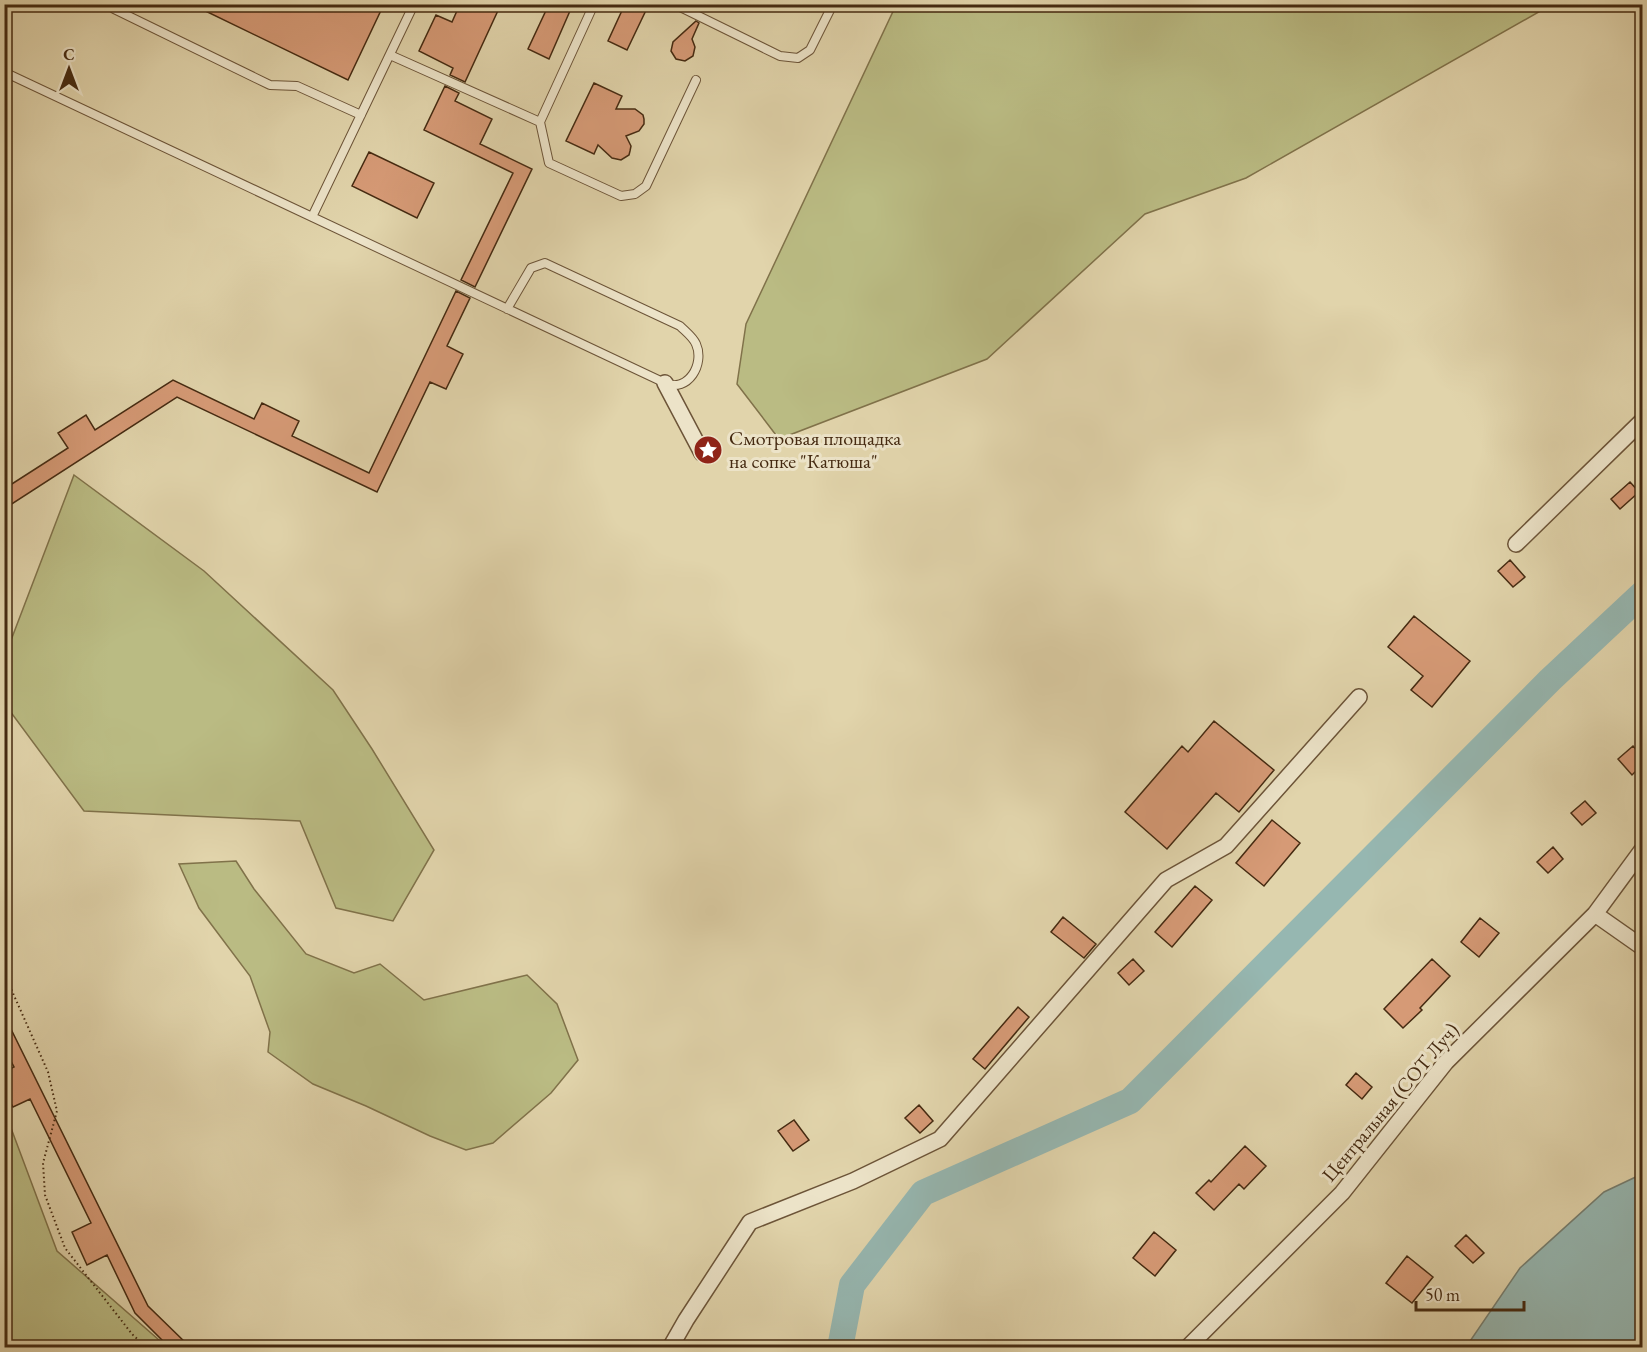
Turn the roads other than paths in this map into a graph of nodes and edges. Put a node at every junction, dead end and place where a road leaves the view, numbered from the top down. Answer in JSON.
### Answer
{"nodes":[{"id":1,"x":104,"y":4,"type":"edge"},
{"id":2,"x":414,"y":4,"type":"edge"},
{"id":3,"x":594,"y":4,"type":"edge"},
{"id":4,"x":674,"y":4,"type":"edge"},
{"id":5,"x":833,"y":4,"type":"edge"},
{"id":6,"x":115,"y":7,"type":"edge"},
{"id":7,"x":390,"y":55,"type":"junction"},
{"id":8,"x":4,"y":72,"type":"edge"},
{"id":9,"x":696,"y":80,"type":"dead end"},
{"id":10,"x":361,"y":115,"type":"junction"},
{"id":11,"x":540,"y":122,"type":"junction"},
{"id":12,"x":312,"y":217,"type":"junction"},
{"id":13,"x":507,"y":309,"type":"junction"},
{"id":14,"x":665,"y":383,"type":"junction"},
{"id":15,"x":1642,"y":421,"type":"edge"},
{"id":16,"x":708,"y":450,"type":"dead end"},
{"id":17,"x":1516,"y":544,"type":"dead end"},
{"id":18,"x":1359,"y":697,"type":"dead end"},
{"id":19,"x":1642,"y":850,"type":"edge"},
{"id":20,"x":1595,"y":914,"type":"junction"},
{"id":21,"x":1642,"y":947,"type":"edge"},
{"id":22,"x":670,"y":1347,"type":"edge"},
{"id":23,"x":1187,"y":1347,"type":"edge"}],
"edges":[{"from":1,"to":6,"type":"lane"},
{"from":2,"to":7,"type":"lane"},
{"from":3,"to":11,"type":"lane"},
{"from":4,"to":5,"type":"lane"},
{"from":6,"to":10,"type":"lane"},
{"from":7,"to":10,"type":"lane"},
{"from":7,"to":11,"type":"lane"},
{"from":8,"to":12,"type":"lane"},
{"from":9,"to":11,"type":"lane"},
{"from":10,"to":12,"type":"lane"},
{"from":12,"to":13,"type":"lane"},
{"from":13,"to":14,"type":"lane"},
{"from":13,"to":14,"type":"lane"},
{"from":14,"to":16,"type":"street"},
{"from":15,"to":17,"type":"street"},
{"from":18,"to":22,"type":"street"},
{"from":19,"to":20,"type":"street","name":"Центральная (СОТ Луч)"},
{"from":20,"to":21,"type":"street"},
{"from":20,"to":23,"type":"street","name":"Центральная (СОТ Луч)"}]}
